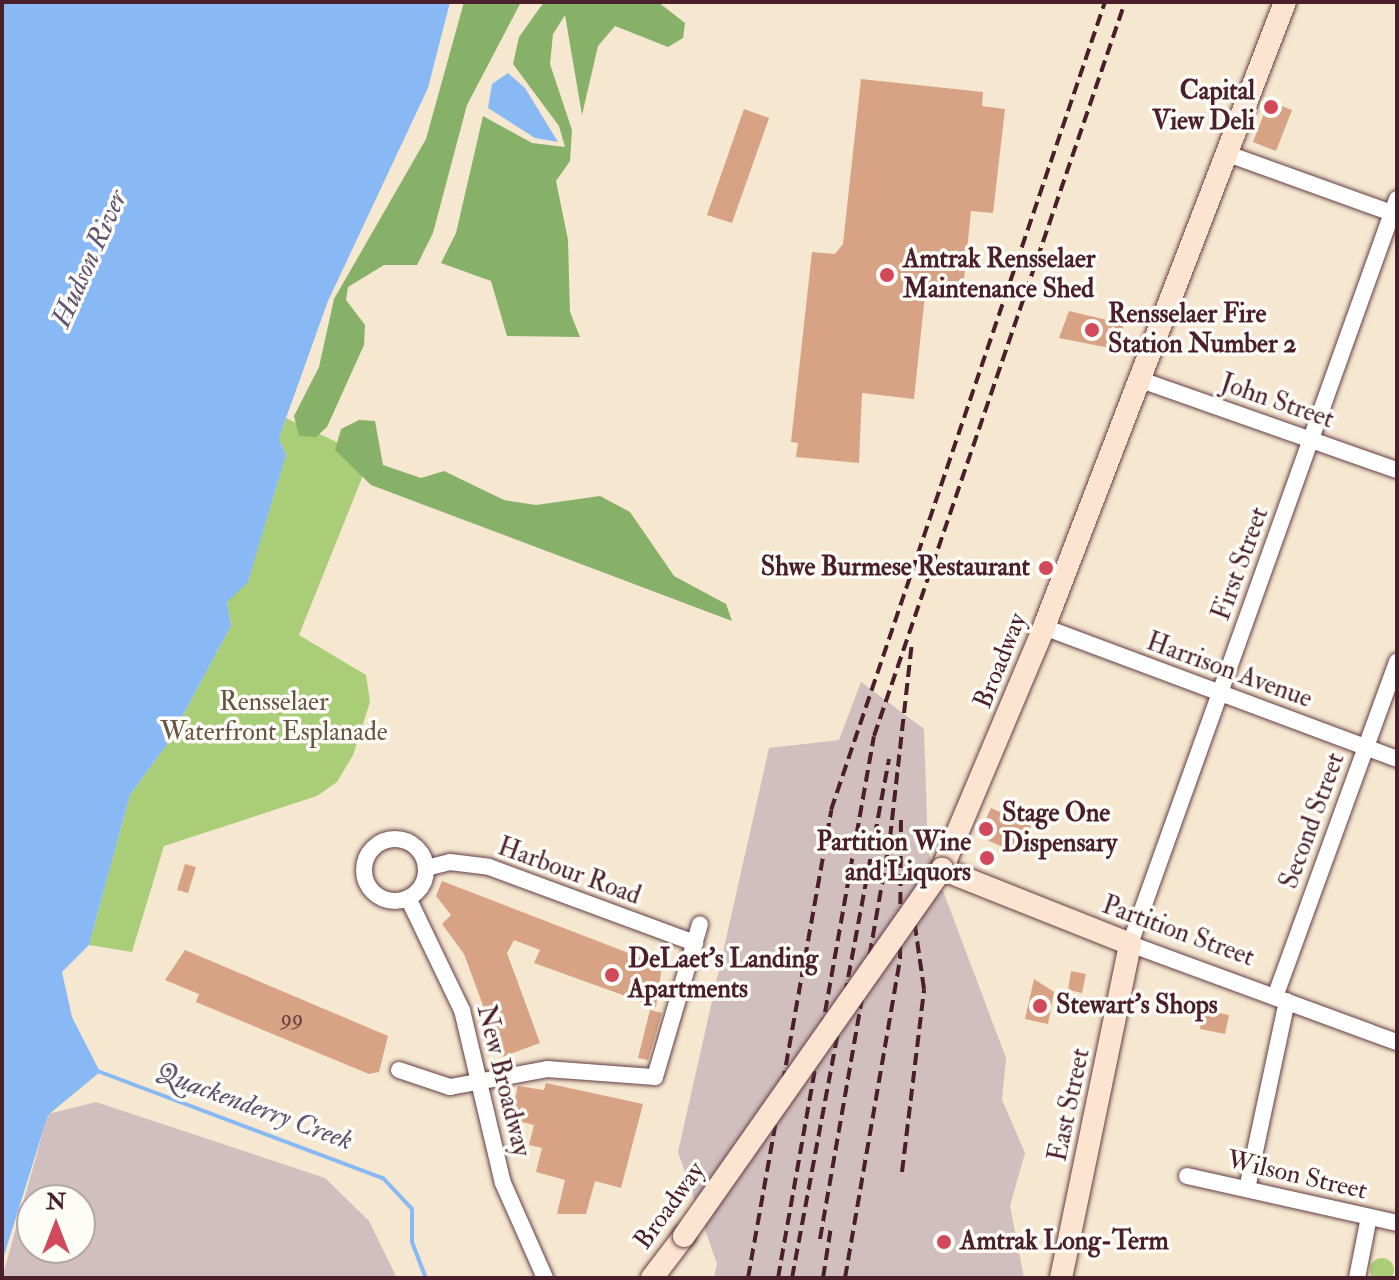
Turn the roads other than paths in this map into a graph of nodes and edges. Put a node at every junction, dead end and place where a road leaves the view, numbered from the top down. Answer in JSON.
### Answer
{"nodes":[{"id":1,"x":1285,"y":2,"type":"edge"},
{"id":2,"x":1228,"y":154,"type":"junction"},
{"id":3,"x":1395,"y":209,"type":"edge"},
{"id":4,"x":1141,"y":380,"type":"junction"},
{"id":5,"x":1311,"y":440,"type":"junction"},
{"id":6,"x":1397,"y":470,"type":"edge"},
{"id":7,"x":1044,"y":627,"type":"junction"},
{"id":8,"x":1397,"y":662,"type":"edge"},
{"id":9,"x":1220,"y":693,"type":"junction"},
{"id":10,"x":1366,"y":747,"type":"junction"},
{"id":11,"x":1397,"y":759,"type":"edge"},
{"id":12,"x":426,"y":868,"type":"junction"},
{"id":13,"x":942,"y":869,"type":"junction"},
{"id":14,"x":408,"y":898,"type":"junction"},
{"id":15,"x":700,"y":924,"type":"dead end"},
{"id":16,"x":695,"y":943,"type":"junction"},
{"id":17,"x":1130,"y":944,"type":"junction"},
{"id":18,"x":1281,"y":999,"type":"junction"},
{"id":19,"x":1397,"y":1042,"type":"edge"},
{"id":20,"x":399,"y":1070,"type":"dead end"},
{"id":21,"x":482,"y":1081,"type":"junction"},
{"id":22,"x":1187,"y":1176,"type":"dead end"},
{"id":23,"x":1247,"y":1189,"type":"junction"},
{"id":24,"x":1369,"y":1217,"type":"junction"},
{"id":25,"x":1397,"y":1223,"type":"edge"},
{"id":26,"x":545,"y":1278,"type":"edge"},
{"id":27,"x":652,"y":1278,"type":"edge"},
{"id":28,"x":1061,"y":1278,"type":"edge"},
{"id":29,"x":1357,"y":1278,"type":"edge"}],
"edges":[{"from":1,"to":2,"type":"street","name":"Broadway"},
{"from":2,"to":3,"type":"street"},
{"from":2,"to":4,"type":"street","name":"Broadway"},
{"from":3,"to":5,"type":"street","name":"First Street"},
{"from":4,"to":5,"type":"street","name":"John Street"},
{"from":4,"to":7,"type":"street","name":"Broadway"},
{"from":5,"to":6,"type":"street","name":"John Street"},
{"from":5,"to":9,"type":"street","name":"First Street"},
{"from":7,"to":9,"type":"street","name":"Harrison Avenue"},
{"from":7,"to":13,"type":"street","name":"Broadway"},
{"from":8,"to":10,"type":"street","name":"Second Street"},
{"from":9,"to":10,"type":"street","name":"Harrison Avenue"},
{"from":9,"to":17,"type":"street","name":"First Street"},
{"from":10,"to":11,"type":"street","name":"Harrison Avenue"},
{"from":10,"to":18,"type":"street","name":"Second Street"},
{"from":12,"to":14,"type":"street"},
{"from":12,"to":14,"type":"street"},
{"from":12,"to":16,"type":"street","name":"Harbour Road"},
{"from":13,"to":17,"type":"street","name":"Partition Street"},
{"from":13,"to":27,"type":"street","name":"Broadway","bridge":true},
{"from":14,"to":21,"type":"street","name":"New Broadway"},
{"from":15,"to":16,"type":"street"},
{"from":16,"to":21,"type":"street"},
{"from":17,"to":18,"type":"street","name":"Partition Street"},
{"from":17,"to":28,"type":"street","name":"East Street"},
{"from":18,"to":19,"type":"street","name":"Partition Street"},
{"from":18,"to":23,"type":"street","name":"Second Street"},
{"from":20,"to":21,"type":"street"},
{"from":21,"to":26,"type":"street","name":"New Broadway"},
{"from":22,"to":23,"type":"street","name":"Wilson Street"},
{"from":23,"to":24,"type":"street","name":"Wilson Street"},
{"from":24,"to":25,"type":"street","name":"Wilson Street"},
{"from":24,"to":29,"type":"street"}]}
